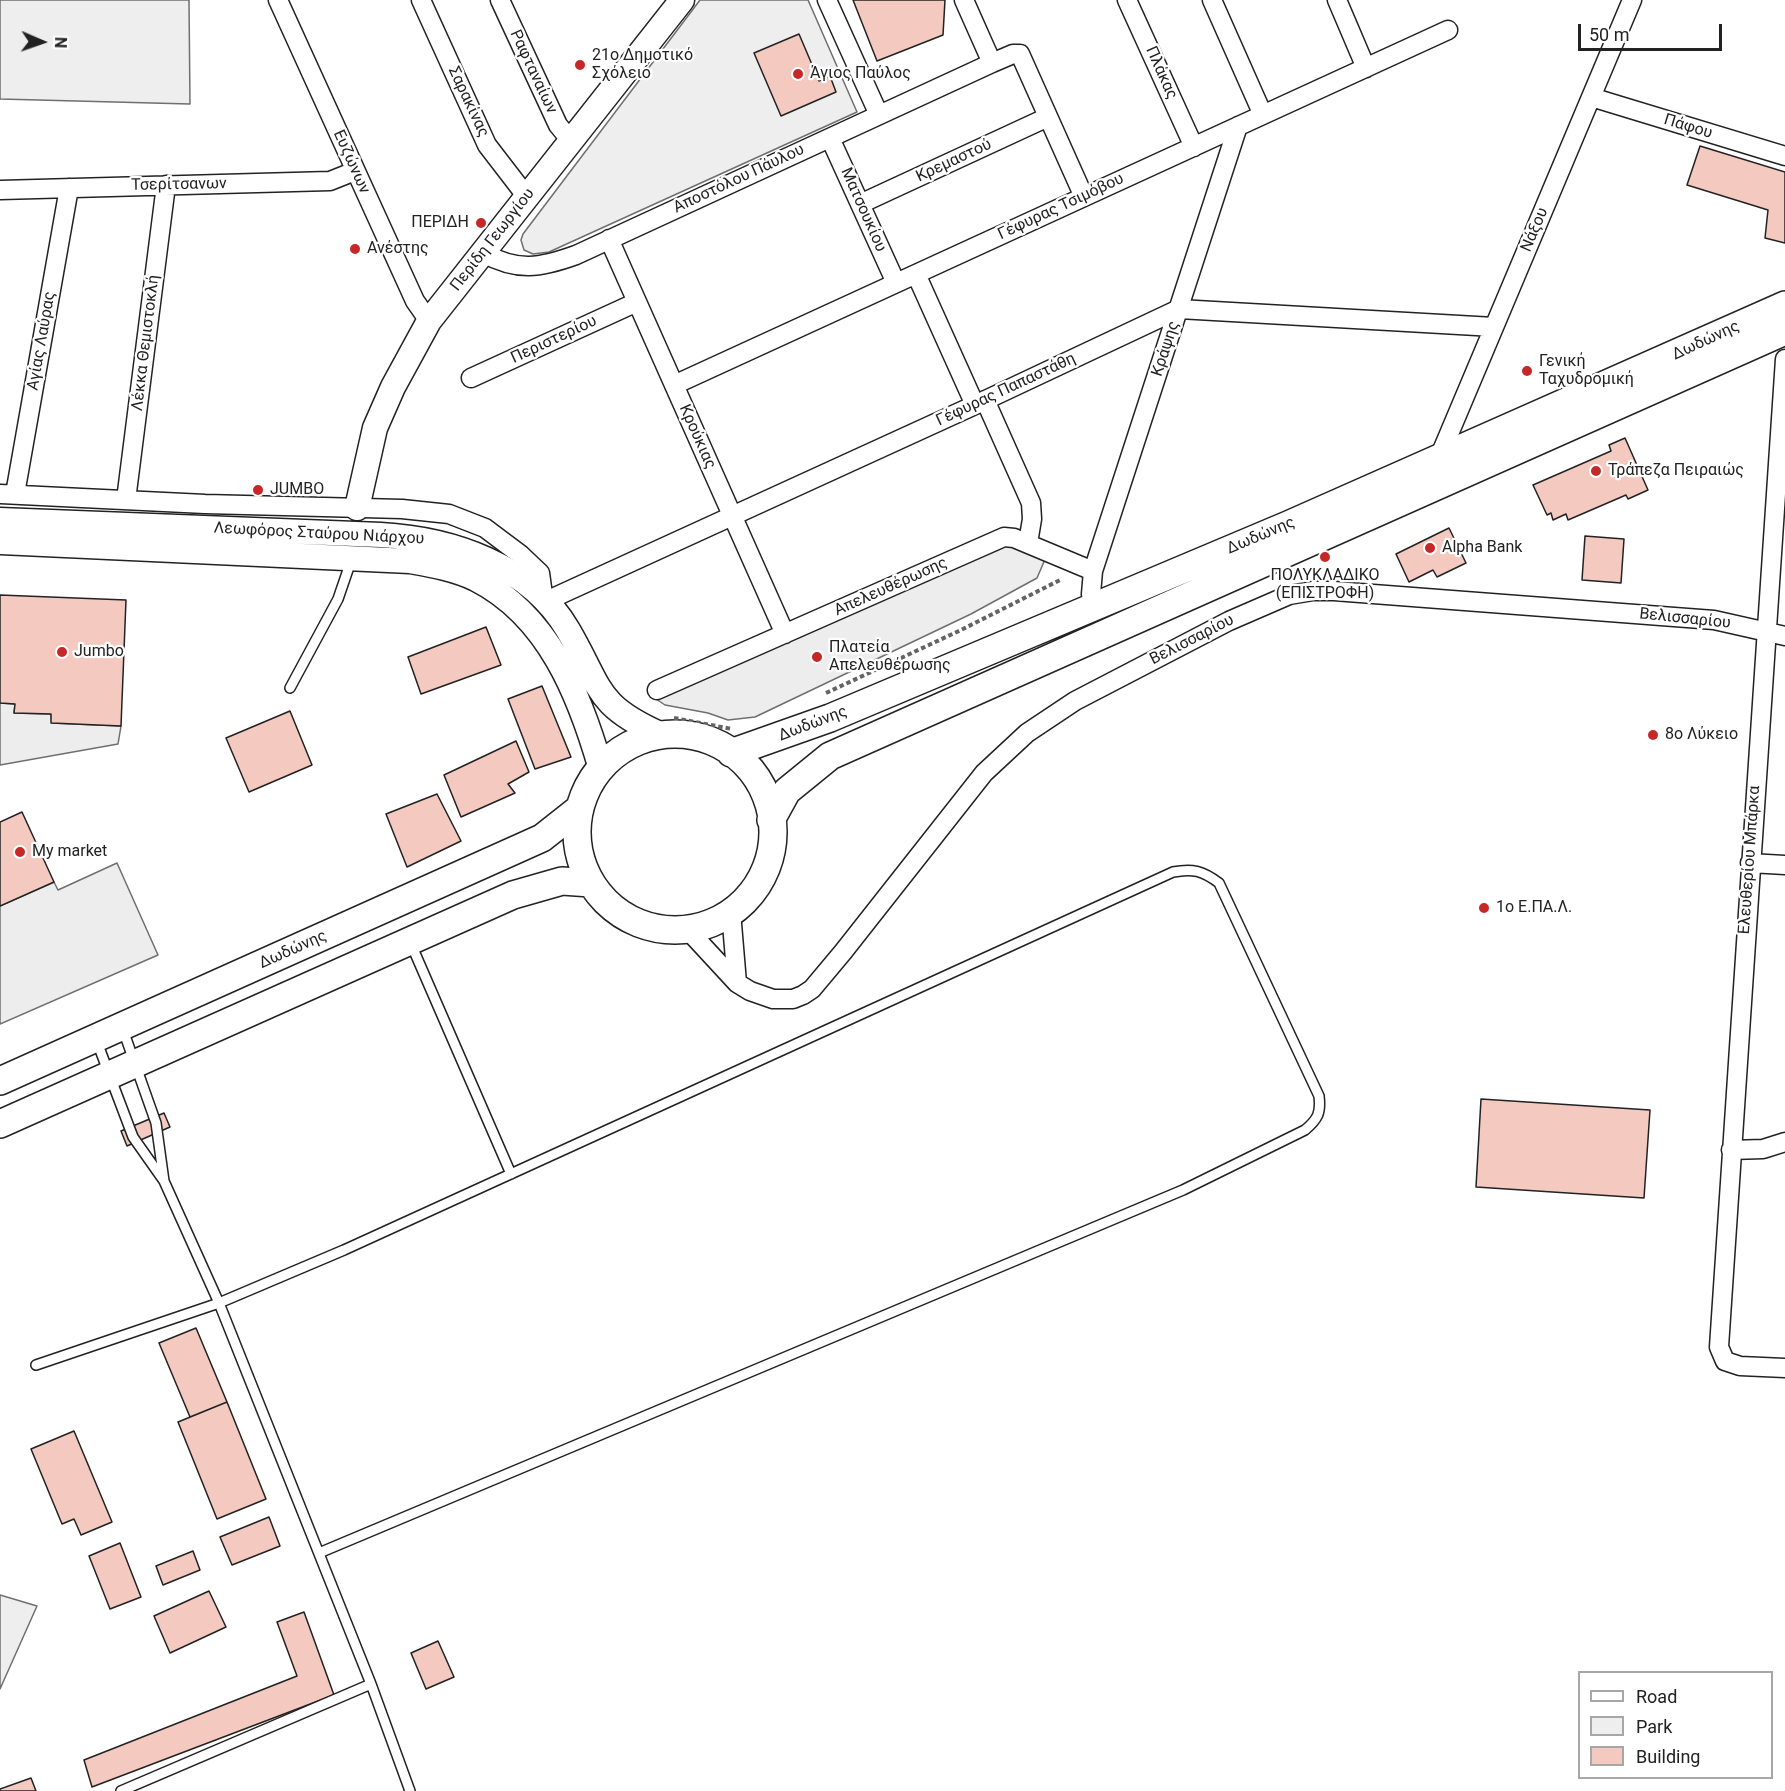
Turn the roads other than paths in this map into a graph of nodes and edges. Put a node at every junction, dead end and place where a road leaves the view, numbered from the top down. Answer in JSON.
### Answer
{"nodes":[{"id":1,"x":278,"y":0,"type":"edge"},
{"id":2,"x":421,"y":0,"type":"edge"},
{"id":3,"x":682,"y":0,"type":"edge"},
{"id":4,"x":827,"y":0,"type":"edge"},
{"id":5,"x":964,"y":0,"type":"edge"},
{"id":6,"x":1128,"y":0,"type":"edge"},
{"id":7,"x":1212,"y":0,"type":"edge"},
{"id":8,"x":1337,"y":0,"type":"edge"},
{"id":9,"x":1632,"y":0,"type":"edge"},
{"id":10,"x":508,"y":2,"type":"edge"},
{"id":11,"x":1448,"y":30,"type":"dead end"},
{"id":12,"x":992,"y":63,"type":"junction"},
{"id":13,"x":1366,"y":68,"type":"junction"},
{"id":14,"x":1591,"y":97,"type":"junction"},
{"id":15,"x":879,"y":115,"type":"junction"},
{"id":16,"x":1263,"y":115,"type":"junction"},
{"id":17,"x":1048,"y":117,"type":"junction"},
{"id":18,"x":1238,"y":126,"type":"junction"},
{"id":19,"x":830,"y":138,"type":"junction"},
{"id":20,"x":571,"y":141,"type":"junction"},
{"id":21,"x":1194,"y":147,"type":"junction"},
{"id":22,"x":1785,"y":156,"type":"edge"},
{"id":23,"x":355,"y":171,"type":"junction"},
{"id":24,"x":166,"y":185,"type":"junction"},
{"id":25,"x":69,"y":188,"type":"junction"},
{"id":26,"x":0,"y":190,"type":"edge"},
{"id":27,"x":527,"y":197,"type":"junction"},
{"id":28,"x":1084,"y":197,"type":"junction"},
{"id":29,"x":860,"y":204,"type":"junction"},
{"id":30,"x":609,"y":239,"type":"junction"},
{"id":31,"x":483,"y":253,"type":"junction"},
{"id":32,"x":916,"y":273,"type":"junction"},
{"id":33,"x":896,"y":283,"type":"junction"},
{"id":34,"x":638,"y":302,"type":"junction"},
{"id":35,"x":1785,"y":304,"type":"edge"},
{"id":36,"x":1179,"y":309,"type":"junction"},
{"id":37,"x":429,"y":321,"type":"junction"},
{"id":38,"x":1494,"y":327,"type":"junction"},
{"id":39,"x":1779,"y":340,"type":"edge"},
{"id":40,"x":1785,"y":359,"type":"edge"},
{"id":41,"x":471,"y":378,"type":"dead end"},
{"id":42,"x":674,"y":385,"type":"junction"},
{"id":43,"x":980,"y":403,"type":"junction"},
{"id":44,"x":1438,"y":460,"type":"junction"},
{"id":45,"x":7,"y":494,"type":"edge"},
{"id":46,"x":126,"y":500,"type":"junction"},
{"id":47,"x":357,"y":508,"type":"junction"},
{"id":48,"x":732,"y":516,"type":"junction"},
{"id":49,"x":0,"y":520,"type":"edge"},
{"id":50,"x":0,"y":542,"type":"edge"},
{"id":51,"x":1028,"y":543,"type":"junction"},
{"id":52,"x":352,"y":559,"type":"junction"},
{"id":53,"x":1093,"y":571,"type":"junction"},
{"id":54,"x":544,"y":602,"type":"junction"},
{"id":55,"x":1094,"y":606,"type":"junction"},
{"id":56,"x":1766,"y":631,"type":"junction"},
{"id":57,"x":785,"y":634,"type":"junction"},
{"id":58,"x":1785,"y":636,"type":"edge"},
{"id":59,"x":290,"y":688,"type":"dead end"},
{"id":60,"x":657,"y":690,"type":"dead end"},
{"id":61,"x":662,"y":735,"type":"junction"},
{"id":62,"x":731,"y":753,"type":"junction"},
{"id":63,"x":601,"y":769,"type":"junction"},
{"id":64,"x":580,"y":808,"type":"junction"},
{"id":65,"x":771,"y":820,"type":"junction"},
{"id":66,"x":1750,"y":863,"type":"junction"},
{"id":67,"x":1785,"y":865,"type":"edge"},
{"id":68,"x":591,"y":883,"type":"junction"},
{"id":69,"x":731,"y":912,"type":"junction"},
{"id":70,"x":688,"y":930,"type":"junction"},
{"id":71,"x":410,"y":942,"type":"junction"},
{"id":72,"x":737,"y":983,"type":"junction"},
{"id":73,"x":122,"y":1027,"type":"junction"},
{"id":74,"x":95,"y":1039,"type":"junction"},
{"id":75,"x":136,"y":1065,"type":"junction"},
{"id":76,"x":110,"y":1077,"type":"junction"},
{"id":77,"x":0,"y":1081,"type":"edge"},
{"id":78,"x":0,"y":1124,"type":"edge"},
{"id":79,"x":1785,"y":1142,"type":"edge"},
{"id":80,"x":1731,"y":1150,"type":"junction"},
{"id":81,"x":511,"y":1174,"type":"junction"},
{"id":82,"x":164,"y":1181,"type":"junction"},
{"id":83,"x":219,"y":1303,"type":"junction"},
{"id":84,"x":36,"y":1365,"type":"dead end"},
{"id":85,"x":1785,"y":1368,"type":"edge"},
{"id":86,"x":319,"y":1553,"type":"junction"},
{"id":87,"x":371,"y":1684,"type":"junction"},
{"id":88,"x":122,"y":1791,"type":"edge"},
{"id":89,"x":410,"y":1791,"type":"edge"}],
"edges":[{"from":1,"to":23,"type":"street","name":"Ευζώνων"},
{"from":2,"to":27,"type":"street","name":"Σαρακίνας"},
{"from":3,"to":20,"type":"main road","name":"Περίδη Γεωργίου"},
{"from":4,"to":15,"type":"street"},
{"from":5,"to":12,"type":"street"},
{"from":6,"to":21,"type":"street","name":"Πλάκας"},
{"from":7,"to":16,"type":"street"},
{"from":8,"to":13,"type":"street"},
{"from":9,"to":14,"type":"street","name":"Νάξου"},
{"from":10,"to":20,"type":"street","name":"Ραφταναίων"},
{"from":11,"to":13,"type":"street","name":"Γέφυρας Τσιμόβου"},
{"from":12,"to":15,"type":"street","name":"Αποστόλου Πάυλου"},
{"from":12,"to":17,"type":"street","name":"Αποστόλου Πάυλου"},
{"from":13,"to":16,"type":"street","name":"Γέφυρας Τσιμόβου"},
{"from":14,"to":22,"type":"street","name":"Πάφου"},
{"from":14,"to":38,"type":"street","name":"Νάξου"},
{"from":15,"to":19,"type":"street","name":"Αποστόλου Πάυλου"},
{"from":16,"to":18,"type":"street","name":"Γέφυρας Τσιμόβου"},
{"from":17,"to":28,"type":"street"},
{"from":17,"to":29,"type":"street","name":"Κρεμαστού"},
{"from":18,"to":21,"type":"street","name":"Γέφυρας Τσιμόβου"},
{"from":18,"to":36,"type":"street","name":"Κράψης"},
{"from":19,"to":29,"type":"street","name":"Ματσουκίου"},
{"from":19,"to":30,"type":"street","name":"Αποστόλου Πάυλου"},
{"from":20,"to":27,"type":"main road","name":"Περίδη Γεωργίου"},
{"from":21,"to":28,"type":"street","name":"Γέφυρας Τσιμόβου"},
{"from":23,"to":24,"type":"street","name":"Τσερίτσανων"},
{"from":23,"to":37,"type":"street","name":"Ευζώνων"},
{"from":24,"to":25,"type":"street","name":"Τσερίτσανων"},
{"from":24,"to":46,"type":"street","name":"Λέκκα Θεμιστοκλή"},
{"from":25,"to":26,"type":"street","name":"Τσερίτσανων"},
{"from":25,"to":45,"type":"street","name":"Αγίας Λαύρας"},
{"from":27,"to":31,"type":"main road","name":"Περίδη Γεωργίου"},
{"from":28,"to":32,"type":"street","name":"Γέφυρας Τσιμόβου"},
{"from":29,"to":33,"type":"street","name":"Ματσουκίου"},
{"from":30,"to":31,"type":"street","name":"Αποστόλου Πάυλου"},
{"from":30,"to":34,"type":"street","name":"Κρούκιας"},
{"from":31,"to":37,"type":"main road","name":"Περίδη Γεωργίου"},
{"from":32,"to":33,"type":"street","name":"Γέφυρας Τσιμόβου"},
{"from":32,"to":43,"type":"street"},
{"from":33,"to":42,"type":"street","name":"Γέφυρας Τσιμόβου"},
{"from":34,"to":41,"type":"street","name":"Περιστερίου"},
{"from":34,"to":42,"type":"street","name":"Κρούκιας"},
{"from":35,"to":44,"type":"main road","name":"Δωδώνης"},
{"from":36,"to":38,"type":"street","name":"Γέφυρας Παπαστάθη"},
{"from":36,"to":43,"type":"street","name":"Γέφυρας Παπαστάθη"},
{"from":36,"to":53,"type":"street","name":"Κράψης"},
{"from":37,"to":47,"type":"main road","name":"Περίδη Γεωργίου"},
{"from":38,"to":44,"type":"street","name":"Νάξου"},
{"from":39,"to":65,"type":"main road","name":"Δωδώνης"},
{"from":40,"to":56,"type":"street","name":"Ελευθερίου Μπάρκα"},
{"from":42,"to":48,"type":"street","name":"Κρούκιας"},
{"from":43,"to":48,"type":"street","name":"Γέφυρας Παπαστάθη"},
{"from":43,"to":51,"type":"street"},
{"from":44,"to":55,"type":"main road","name":"Δωδώνης"},
{"from":45,"to":46,"type":"street"},
{"from":46,"to":47,"type":"street"},
{"from":47,"to":54,"type":"street"},
{"from":48,"to":54,"type":"street","name":"Γέφυρας Παπαστάθη"},
{"from":48,"to":57,"type":"street","name":"Κρούκιας"},
{"from":49,"to":54,"type":"main road","name":"Λεωφόρος Σταύρου Νιάρχου"},
{"from":50,"to":52,"type":"main road","name":"Λεωφόρος Σταύρου Νιάρχου"},
{"from":51,"to":53,"type":"street","name":"Απελευθέρωσης"},
{"from":51,"to":57,"type":"street","name":"Απελευθέρωσης"},
{"from":52,"to":59,"type":"lane"},
{"from":52,"to":63,"type":"main road","name":"Λεωφόρος Σταύρου Νιάρχου"},
{"from":53,"to":55,"type":"street"},
{"from":54,"to":61,"type":"main road","name":"Λεωφόρος Σταύρου Νιάρχου"},
{"from":55,"to":62,"type":"main road","name":"Δωδώνης"},
{"from":56,"to":58,"type":"street","name":"Βελισσαρίου"},
{"from":56,"to":66,"type":"street","name":"Ελευθερίου Μπάρκα"},
{"from":56,"to":72,"type":"street","name":"Βελισσαρίου"},
{"from":57,"to":60,"type":"street","name":"Απελευθέρωσης"},
{"from":61,"to":62,"type":"main road","name":"Δωδώνης"},
{"from":61,"to":63,"type":"main road","name":"Δωδώνης"},
{"from":62,"to":65,"type":"main road","name":"Δωδώνης"},
{"from":63,"to":64,"type":"main road","name":"Δωδώνης"},
{"from":64,"to":68,"type":"main road","name":"Δωδώνης"},
{"from":64,"to":73,"type":"main road","name":"Δωδώνης"},
{"from":65,"to":69,"type":"main road","name":"Δωδώνης"},
{"from":66,"to":67,"type":"street"},
{"from":66,"to":80,"type":"street","name":"Ελευθερίου Μπάρκα"},
{"from":68,"to":70,"type":"main road","name":"Δωδώνης"},
{"from":68,"to":71,"type":"main road"},
{"from":69,"to":70,"type":"main road","name":"Δωδώνης"},
{"from":69,"to":72,"type":"street"},
{"from":70,"to":72,"type":"street","name":"Βελισσαρίου"},
{"from":71,"to":75,"type":"main road"},
{"from":71,"to":81,"type":"lane"},
{"from":73,"to":74,"type":"main road","name":"Δωδώνης"},
{"from":73,"to":75,"type":"lane"},
{"from":74,"to":76,"type":"lane"},
{"from":74,"to":77,"type":"main road","name":"Δωδώνης"},
{"from":75,"to":76,"type":"main road"},
{"from":75,"to":82,"type":"lane"},
{"from":76,"to":78,"type":"main road"},
{"from":76,"to":82,"type":"lane"},
{"from":79,"to":80,"type":"street"},
{"from":80,"to":85,"type":"street","name":"Ελευθερίου Μπάρκα"},
{"from":81,"to":83,"type":"lane"},
{"from":81,"to":86,"type":"lane"},
{"from":82,"to":83,"type":"lane"},
{"from":83,"to":84,"type":"lane"},
{"from":83,"to":86,"type":"lane"},
{"from":86,"to":87,"type":"lane"},
{"from":87,"to":88,"type":"lane"},
{"from":87,"to":89,"type":"lane"}]}
